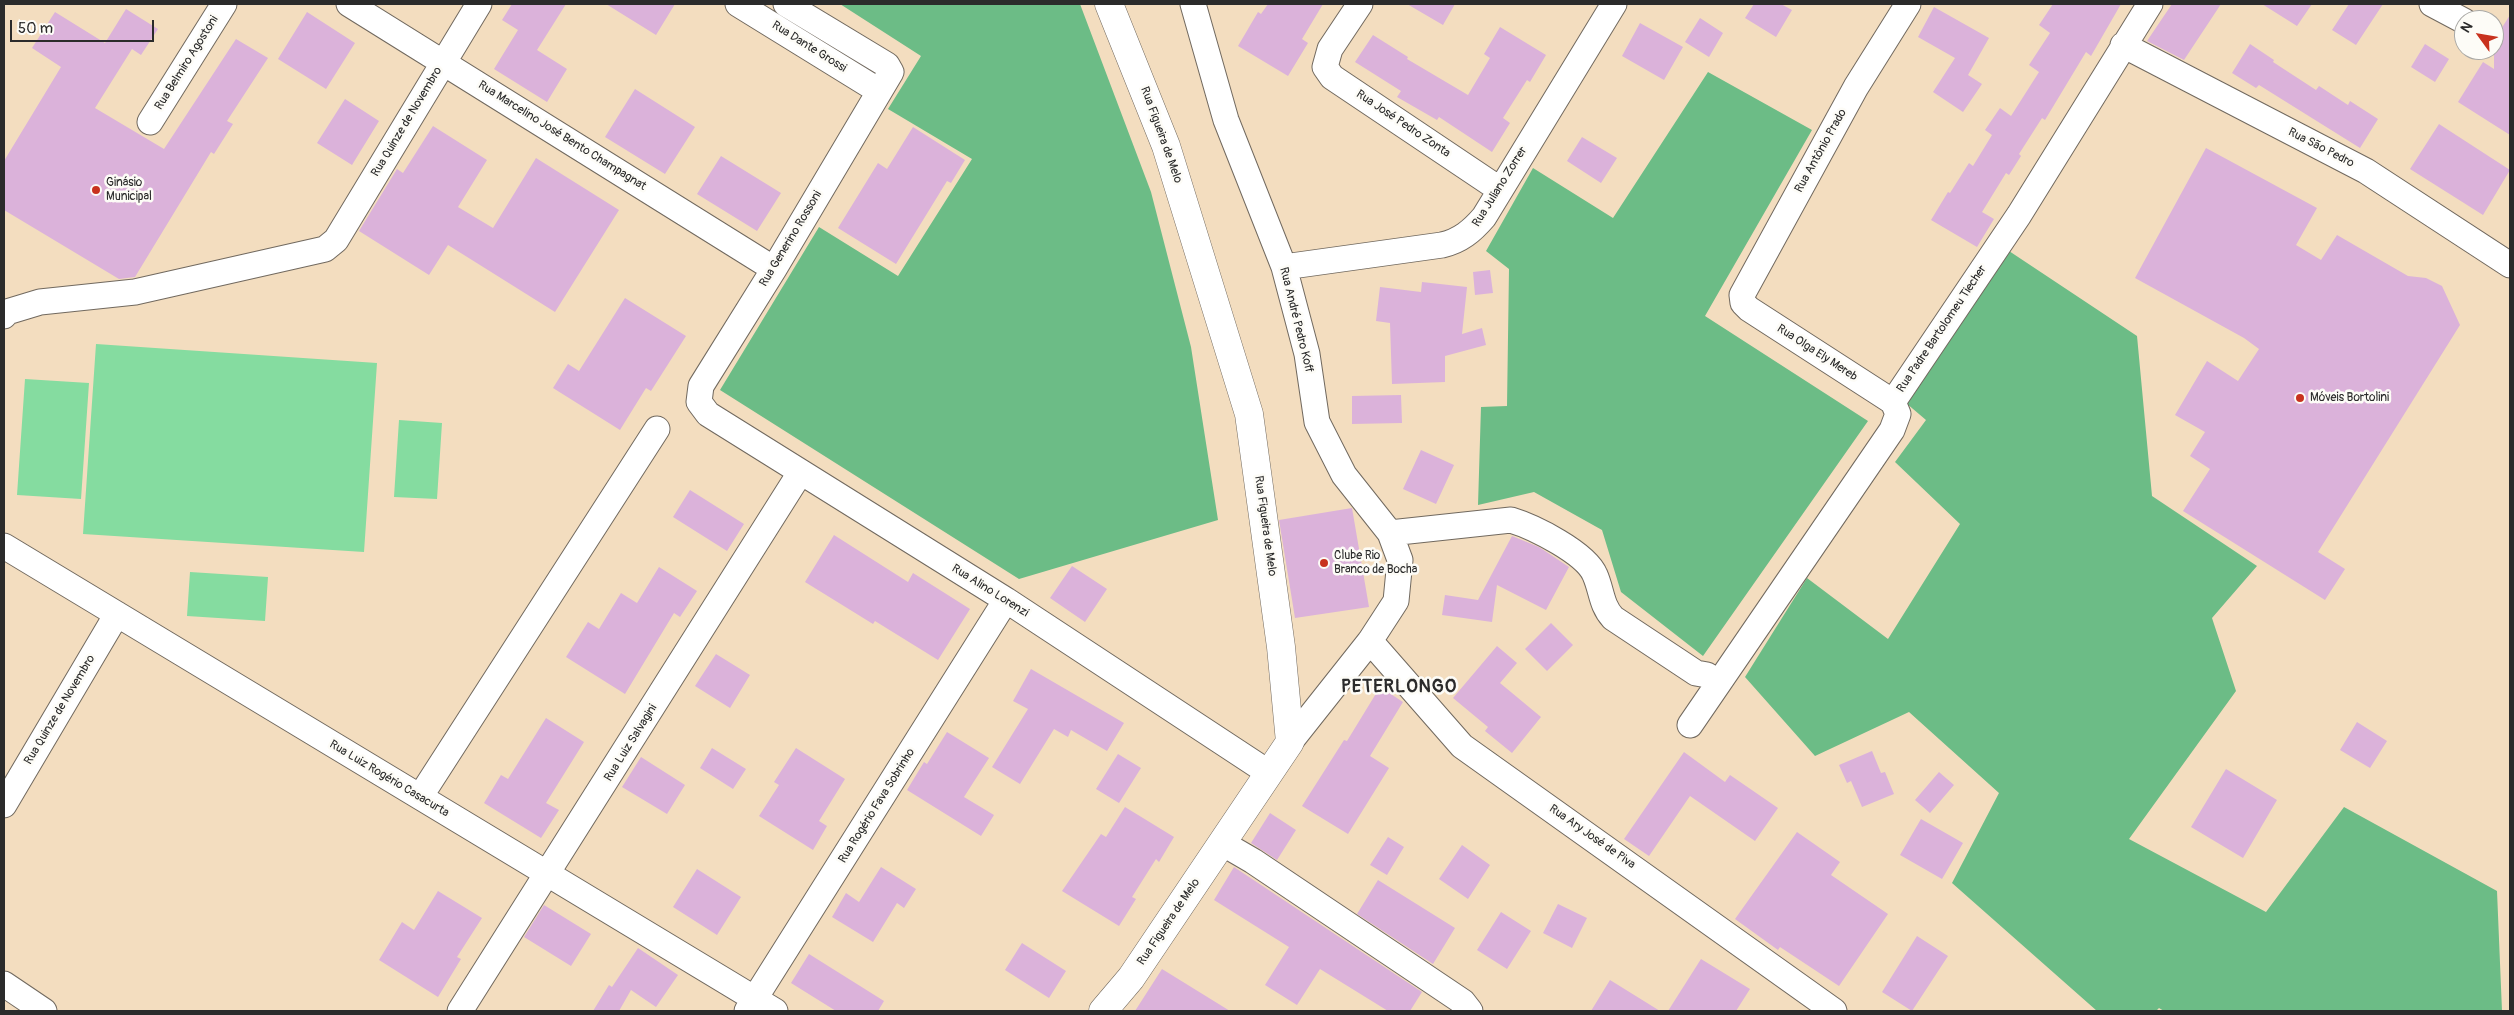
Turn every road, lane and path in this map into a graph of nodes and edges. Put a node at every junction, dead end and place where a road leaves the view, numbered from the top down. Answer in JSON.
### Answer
{"nodes":[{"id":1,"x":224,"y":4,"type":"edge"},
{"id":2,"x":349,"y":4,"type":"edge"},
{"id":3,"x":478,"y":4,"type":"edge"},
{"id":4,"x":738,"y":4,"type":"edge"},
{"id":5,"x":786,"y":4,"type":"edge"},
{"id":6,"x":1109,"y":4,"type":"edge"},
{"id":7,"x":1193,"y":4,"type":"edge"},
{"id":8,"x":1360,"y":4,"type":"edge"},
{"id":9,"x":1614,"y":4,"type":"edge"},
{"id":10,"x":1908,"y":4,"type":"edge"},
{"id":11,"x":2150,"y":4,"type":"edge"},
{"id":12,"x":2432,"y":4,"type":"edge"},
{"id":13,"x":2454,"y":16,"type":"edge"},
{"id":14,"x":2123,"y":45,"type":"junction"},
{"id":15,"x":443,"y":62,"type":"junction"},
{"id":16,"x":887,"y":65,"type":"joint"},
{"id":17,"x":879,"y":91,"type":"junction"},
{"id":18,"x":150,"y":122,"type":"dead end"},
{"id":19,"x":1499,"y":189,"type":"junction"},
{"id":20,"x":2510,"y":265,"type":"edge"},
{"id":21,"x":1284,"y":267,"type":"junction"},
{"id":22,"x":774,"y":269,"type":"junction"},
{"id":23,"x":1743,"y":303,"type":"joint"},
{"id":24,"x":4,"y":316,"type":"edge"},
{"id":25,"x":1893,"y":402,"type":"junction"},
{"id":26,"x":708,"y":414,"type":"joint"},
{"id":27,"x":658,"y":429,"type":"dead end"},
{"id":28,"x":800,"y":473,"type":"junction"},
{"id":29,"x":1390,"y":533,"type":"junction"},
{"id":30,"x":4,"y":546,"type":"edge"},
{"id":31,"x":1006,"y":600,"type":"junction"},
{"id":32,"x":117,"y":614,"type":"junction"},
{"id":33,"x":1370,"y":641,"type":"junction"},
{"id":34,"x":1718,"y":684,"type":"junction"},
{"id":35,"x":1690,"y":725,"type":"dead end"},
{"id":36,"x":1290,"y":742,"type":"junction"},
{"id":37,"x":1269,"y":773,"type":"junction"},
{"id":38,"x":420,"y":797,"type":"junction"},
{"id":39,"x":4,"y":805,"type":"edge"},
{"id":40,"x":1222,"y":843,"type":"junction"},
{"id":41,"x":548,"y":874,"type":"junction"},
{"id":42,"x":4,"y":984,"type":"edge"},
{"id":43,"x":759,"y":1007,"type":"edge"},
{"id":44,"x":1466,"y":1007,"type":"edge"},
{"id":45,"x":44,"y":1011,"type":"edge"},
{"id":46,"x":460,"y":1011,"type":"edge"},
{"id":47,"x":1103,"y":1011,"type":"edge"},
{"id":48,"x":1834,"y":1011,"type":"edge"}],
"edges":[{"from":1,"to":18,"type":"street","name":"Rua Belmiro Agostoni"},
{"from":2,"to":15,"type":"street","name":"Rua Marcelino José Bento Champagnat"},
{"from":3,"to":15,"type":"street","name":"Rua Quinze de Novembro"},
{"from":4,"to":17,"type":"street","name":"Rua Dante Grossi"},
{"from":5,"to":16,"type":"street","name":"Rua Dante Grossi"},
{"from":6,"to":36,"type":"main road","name":"Rua Figueira de Melo"},
{"from":7,"to":21,"type":"street","name":"Rua André Pedro Koff"},
{"from":8,"to":19,"type":"street","name":"Rua José Pedro Zonta"},
{"from":9,"to":19,"type":"street","name":"Rua Juliano Zorrer"},
{"from":10,"to":23,"type":"street","name":"Rua Antônio Prado"},
{"from":11,"to":14,"type":"street","name":"Rua Padre Bartolomeu Tiecher"},
{"from":12,"to":13,"type":"street"},
{"from":14,"to":20,"type":"street","name":"Rua São Pedro"},
{"from":14,"to":25,"type":"street","name":"Rua Padre Bartolomeu Tiecher"},
{"from":15,"to":22,"type":"street","name":"Rua Marcelino José Bento Champagnat"},
{"from":15,"to":24,"type":"street","name":"Rua Quinze de Novembro"},
{"from":16,"to":17,"type":"street","name":"Rua Generino Rossoni"},
{"from":17,"to":22,"type":"street","name":"Rua Generino Rossoni"},
{"from":19,"to":21,"type":"street","name":"Rua Juliano Zorrer"},
{"from":21,"to":29,"type":"street","name":"Rua André Pedro Koff"},
{"from":22,"to":26,"type":"street","name":"Rua Generino Rossoni"},
{"from":23,"to":25,"type":"street","name":"Rua Olga Ely Mereb"},
{"from":25,"to":34,"type":"street","name":"Rua Padre Bartolomeu Tiecher"},
{"from":26,"to":28,"type":"street","name":"Rua Alino Lorenzi"},
{"from":27,"to":38,"type":"street"},
{"from":28,"to":31,"type":"street","name":"Rua Alino Lorenzi"},
{"from":28,"to":41,"type":"street","name":"Rua Luiz Salvagini"},
{"from":29,"to":33,"type":"street","name":"Rua André Pedro Koff"},
{"from":29,"to":34,"type":"street"},
{"from":30,"to":32,"type":"street","name":"Rua Luiz Rogério Casacurta"},
{"from":31,"to":37,"type":"street","name":"Rua Alino Lorenzi"},
{"from":31,"to":43,"type":"street","name":"Rua Rogério Fava Sobrinho"},
{"from":32,"to":38,"type":"street","name":"Rua Luiz Rogério Casacurta"},
{"from":32,"to":39,"type":"street","name":"Rua Quinze de Novembro"},
{"from":33,"to":36,"type":"street","name":"Rua André Pedro Koff"},
{"from":33,"to":48,"type":"street","name":"Rua Ary José de Piva"},
{"from":34,"to":35,"type":"street","name":"Rua Padre Bartolomeu Tiecher"},
{"from":36,"to":37,"type":"main road","name":"Rua Figueira de Melo"},
{"from":37,"to":40,"type":"main road","name":"Rua Figueira de Melo"},
{"from":38,"to":41,"type":"street","name":"Rua Luiz Rogério Casacurta"},
{"from":40,"to":44,"type":"street"},
{"from":40,"to":47,"type":"main road","name":"Rua Figueira de Melo"},
{"from":41,"to":43,"type":"street","name":"Rua Luiz Rogério Casacurta"},
{"from":41,"to":46,"type":"street","name":"Rua Luiz Salvagini"},
{"from":42,"to":45,"type":"street"}]}
